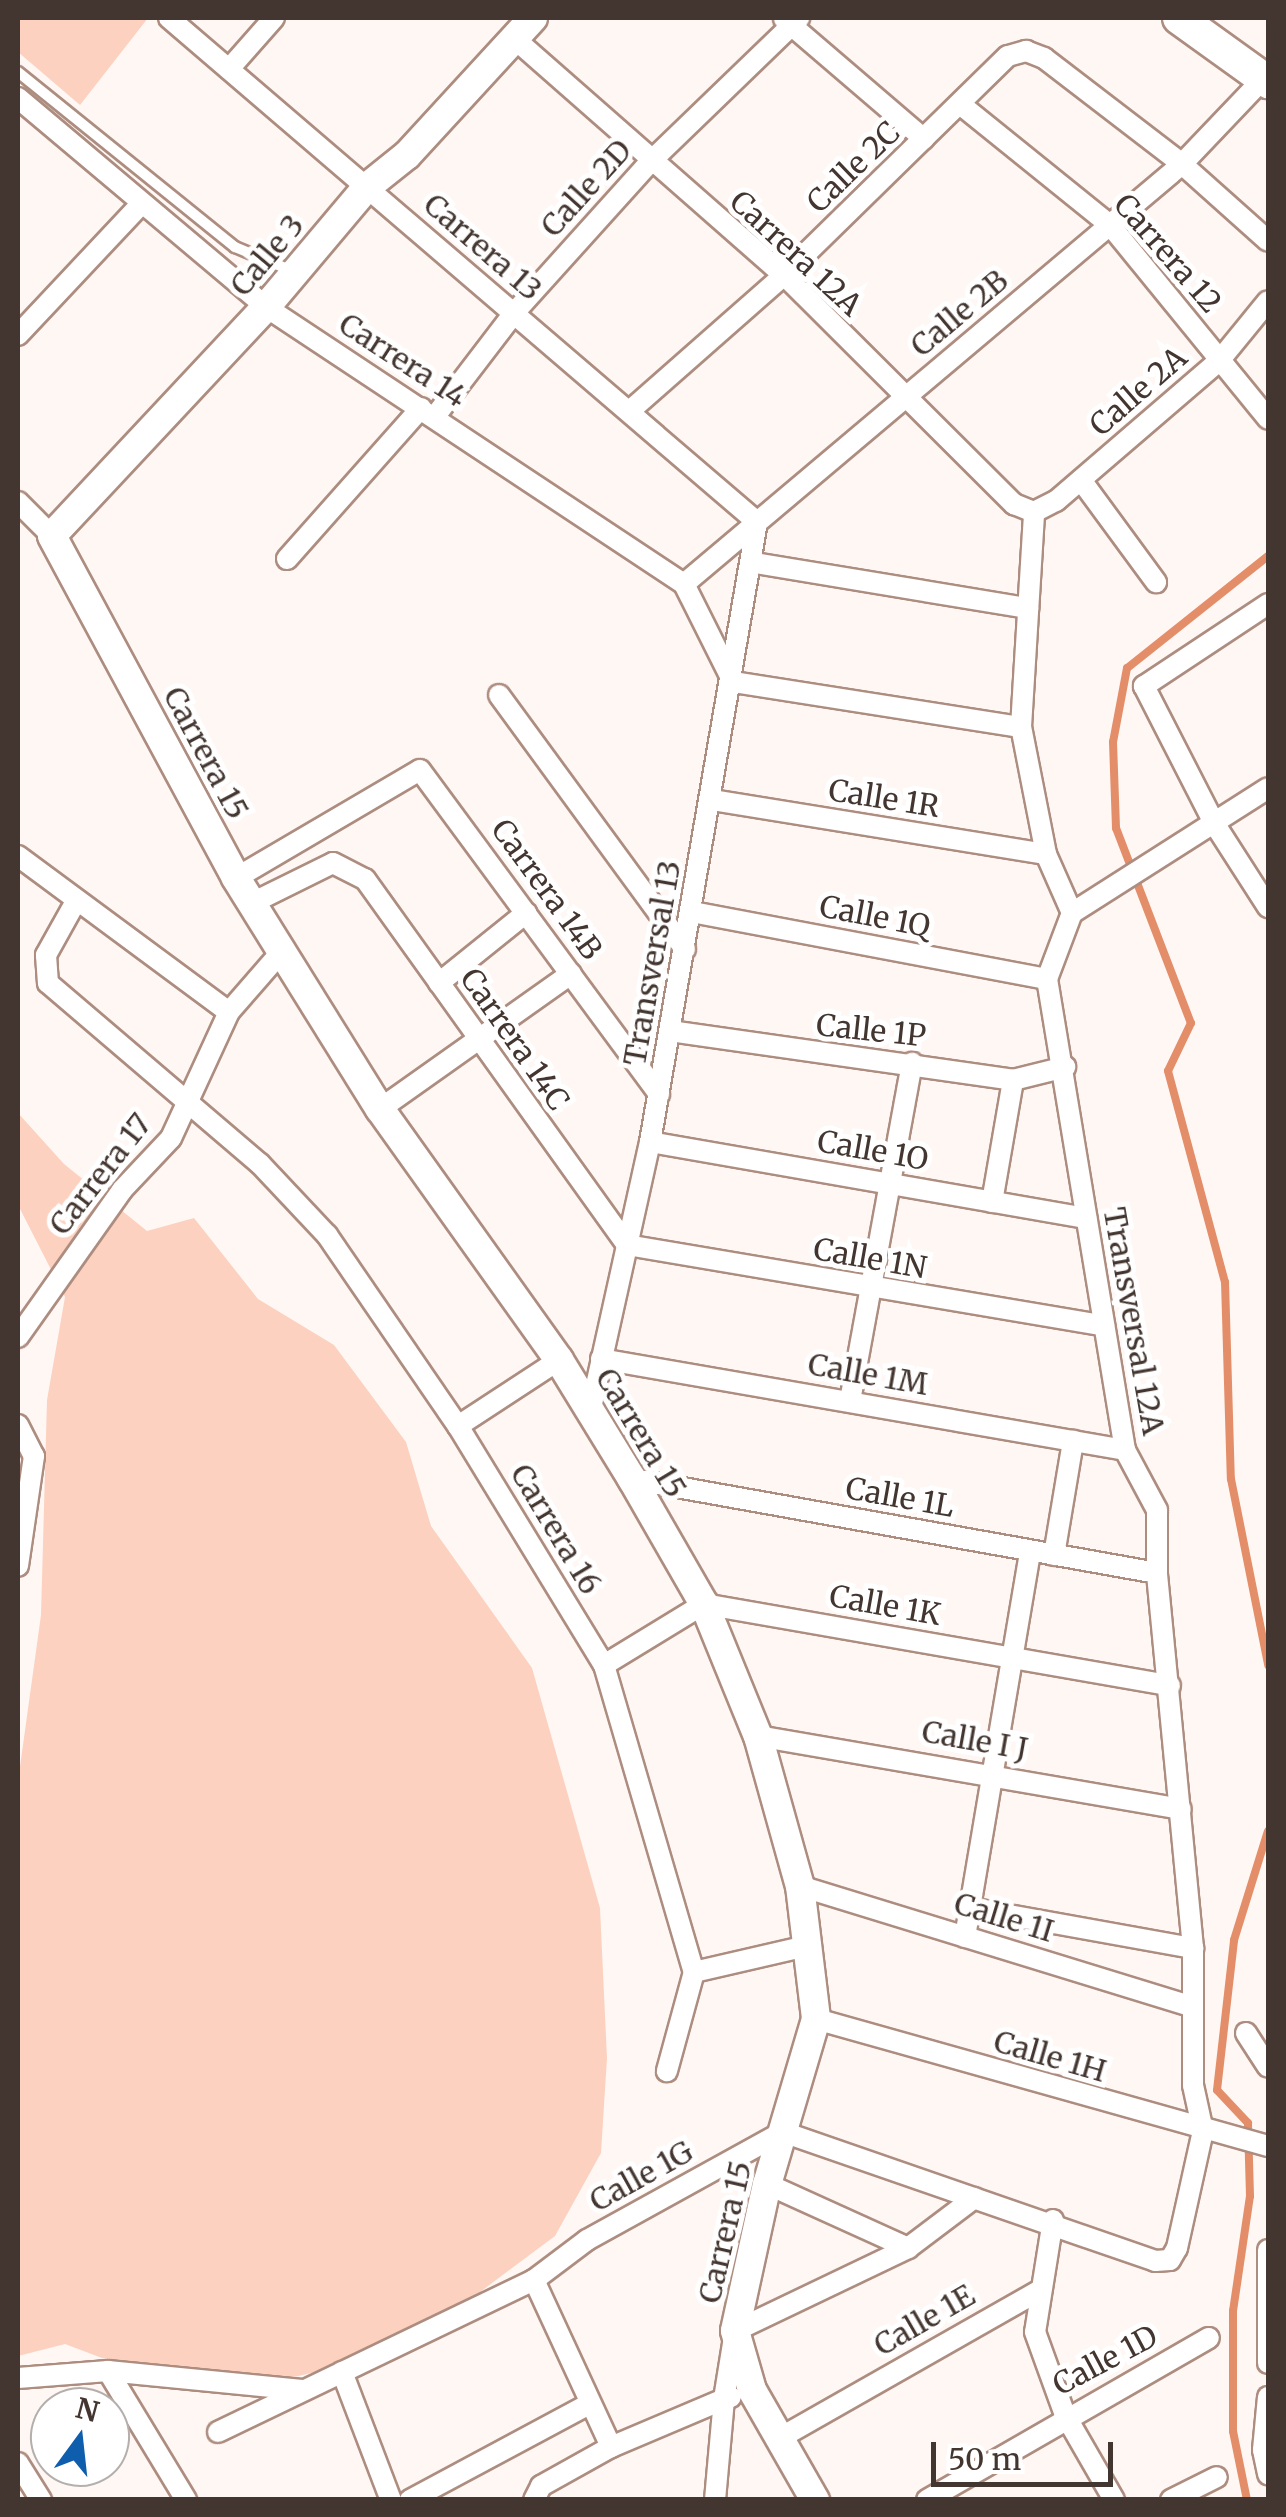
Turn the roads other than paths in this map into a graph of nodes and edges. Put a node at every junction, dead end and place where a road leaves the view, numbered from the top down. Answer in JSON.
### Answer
{"nodes":[{"id":1,"x":168,"y":18,"type":"edge"},
{"id":2,"x":274,"y":18,"type":"edge"},
{"id":3,"x":1179,"y":18,"type":"edge"},
{"id":4,"x":1218,"y":18,"type":"edge"},
{"id":5,"x":791,"y":20,"type":"edge"},
{"id":6,"x":524,"y":28,"type":"edge"},
{"id":7,"x":229,"y":69,"type":"junction"},
{"id":8,"x":18,"y":72,"type":"edge"},
{"id":9,"x":1267,"y":72,"type":"edge"},
{"id":10,"x":19,"y":101,"type":"edge"},
{"id":11,"x":960,"y":104,"type":"junction"},
{"id":12,"x":924,"y":139,"type":"junction"},
{"id":13,"x":649,"y":163,"type":"junction"},
{"id":14,"x":1182,"y":164,"type":"junction"},
{"id":15,"x":367,"y":187,"type":"junction"},
{"id":16,"x":142,"y":203,"type":"junction"},
{"id":17,"x":1110,"y":225,"type":"junction"},
{"id":18,"x":1268,"y":242,"type":"edge"},
{"id":19,"x":296,"y":272,"type":"junction"},
{"id":20,"x":784,"y":276,"type":"junction"},
{"id":21,"x":1268,"y":301,"type":"edge"},
{"id":22,"x":266,"y":308,"type":"junction"},
{"id":23,"x":514,"y":314,"type":"junction"},
{"id":24,"x":18,"y":335,"type":"edge"},
{"id":25,"x":1219,"y":361,"type":"junction"},
{"id":26,"x":904,"y":398,"type":"junction"},
{"id":27,"x":632,"y":409,"type":"junction"},
{"id":28,"x":429,"y":412,"type":"junction"},
{"id":29,"x":1268,"y":419,"type":"edge"},
{"id":30,"x":1081,"y":480,"type":"junction"},
{"id":31,"x":18,"y":502,"type":"edge"},
{"id":32,"x":1034,"y":512,"type":"junction"},
{"id":33,"x":758,"y":522,"type":"junction"},
{"id":34,"x":52,"y":536,"type":"junction"},
{"id":35,"x":286,"y":559,"type":"dead end"},
{"id":36,"x":755,"y":563,"type":"junction"},
{"id":37,"x":1156,"y":582,"type":"dead end"},
{"id":38,"x":684,"y":584,"type":"junction"},
{"id":39,"x":1268,"y":604,"type":"edge"},
{"id":40,"x":1028,"y":608,"type":"junction"},
{"id":41,"x":733,"y":682,"type":"junction"},
{"id":42,"x":499,"y":695,"type":"dead end"},
{"id":43,"x":1021,"y":727,"type":"junction"},
{"id":44,"x":1268,"y":788,"type":"edge"},
{"id":45,"x":712,"y":800,"type":"junction"},
{"id":46,"x":1214,"y":823,"type":"junction"},
{"id":47,"x":1046,"y":854,"type":"junction"},
{"id":48,"x":18,"y":856,"type":"edge"},
{"id":49,"x":236,"y":878,"type":"junction"},
{"id":50,"x":75,"y":902,"type":"junction"},
{"id":51,"x":252,"y":903,"type":"junction"},
{"id":52,"x":1268,"y":907,"type":"edge"},
{"id":53,"x":692,"y":912,"type":"junction"},
{"id":54,"x":526,"y":913,"type":"junction"},
{"id":55,"x":1072,"y":913,"type":"junction"},
{"id":56,"x":685,"y":949,"type":"junction"},
{"id":57,"x":282,"y":951,"type":"junction"},
{"id":58,"x":570,"y":974,"type":"junction"},
{"id":59,"x":1047,"y":980,"type":"junction"},
{"id":60,"x":438,"y":983,"type":"junction"},
{"id":61,"x":229,"y":1012,"type":"junction"},
{"id":62,"x":670,"y":1031,"type":"junction"},
{"id":63,"x":475,"y":1038,"type":"junction"},
{"id":64,"x":912,"y":1063,"type":"junction"},
{"id":65,"x":1064,"y":1066,"type":"junction"},
{"id":66,"x":1013,"y":1080,"type":"junction"},
{"id":67,"x":659,"y":1094,"type":"junction"},
{"id":68,"x":187,"y":1102,"type":"junction"},
{"id":69,"x":380,"y":1109,"type":"junction"},
{"id":70,"x":650,"y":1142,"type":"junction"},
{"id":71,"x":890,"y":1184,"type":"junction"},
{"id":72,"x":992,"y":1202,"type":"junction"},
{"id":73,"x":1086,"y":1218,"type":"junction"},
{"id":74,"x":627,"y":1245,"type":"junction"},
{"id":75,"x":871,"y":1290,"type":"junction"},
{"id":76,"x":25,"y":1309,"type":"edge"},
{"id":77,"x":1104,"y":1326,"type":"junction"},
{"id":78,"x":18,"y":1337,"type":"edge"},
{"id":79,"x":602,"y":1359,"type":"junction"},
{"id":80,"x":559,"y":1360,"type":"junction"},
{"id":81,"x":850,"y":1402,"type":"junction"},
{"id":82,"x":590,"y":1413,"type":"junction"},
{"id":83,"x":18,"y":1425,"type":"edge"},
{"id":84,"x":458,"y":1426,"type":"junction"},
{"id":85,"x":1073,"y":1441,"type":"junction"},
{"id":86,"x":1125,"y":1450,"type":"junction"},
{"id":87,"x":632,"y":1478,"type":"junction"},
{"id":88,"x":1030,"y":1551,"type":"junction"},
{"id":89,"x":1054,"y":1555,"type":"junction"},
{"id":90,"x":18,"y":1557,"type":"edge"},
{"id":91,"x":1157,"y":1574,"type":"junction"},
{"id":92,"x":704,"y":1604,"type":"junction"},
{"id":93,"x":1012,"y":1658,"type":"junction"},
{"id":94,"x":604,"y":1665,"type":"junction"},
{"id":95,"x":1170,"y":1685,"type":"junction"},
{"id":96,"x":758,"y":1736,"type":"junction"},
{"id":97,"x":993,"y":1772,"type":"junction"},
{"id":98,"x":1181,"y":1810,"type":"junction"},
{"id":99,"x":800,"y":1886,"type":"junction"},
{"id":100,"x":970,"y":1908,"type":"junction"},
{"id":101,"x":965,"y":1937,"type":"junction"},
{"id":102,"x":811,"y":1945,"type":"junction"},
{"id":103,"x":1194,"y":1948,"type":"junction"},
{"id":104,"x":694,"y":1972,"type":"junction"},
{"id":105,"x":1190,"y":2006,"type":"junction"},
{"id":106,"x":816,"y":2019,"type":"junction"},
{"id":107,"x":1246,"y":2032,"type":"dead end"},
{"id":108,"x":1268,"y":2067,"type":"edge"},
{"id":109,"x":667,"y":2072,"type":"dead end"},
{"id":110,"x":783,"y":2132,"type":"junction"},
{"id":111,"x":1209,"y":2132,"type":"junction"},
{"id":112,"x":1268,"y":2146,"type":"edge"},
{"id":113,"x":767,"y":2184,"type":"junction"},
{"id":114,"x":974,"y":2198,"type":"junction"},
{"id":115,"x":1052,"y":2220,"type":"junction"},
{"id":116,"x":908,"y":2248,"type":"junction"},
{"id":117,"x":1268,"y":2250,"type":"edge"},
{"id":118,"x":534,"y":2280,"type":"junction"},
{"id":119,"x":1040,"y":2290,"type":"junction"},
{"id":120,"x":735,"y":2331,"type":"junction"},
{"id":121,"x":1209,"y":2338,"type":"dead end"},
{"id":122,"x":1268,"y":2363,"type":"edge"},
{"id":123,"x":108,"y":2371,"type":"junction"},
{"id":124,"x":342,"y":2372,"type":"junction"},
{"id":125,"x":18,"y":2378,"type":"edge"},
{"id":126,"x":304,"y":2390,"type":"junction"},
{"id":127,"x":752,"y":2390,"type":"junction"},
{"id":128,"x":1268,"y":2398,"type":"edge"},
{"id":129,"x":724,"y":2399,"type":"junction"},
{"id":130,"x":589,"y":2404,"type":"junction"},
{"id":131,"x":1065,"y":2415,"type":"junction"},
{"id":132,"x":218,"y":2432,"type":"dead end"},
{"id":133,"x":778,"y":2439,"type":"junction"},
{"id":134,"x":611,"y":2447,"type":"junction"},
{"id":135,"x":18,"y":2463,"type":"edge"},
{"id":136,"x":1268,"y":2474,"type":"edge"},
{"id":137,"x":1217,"y":2478,"type":"dead end"},
{"id":138,"x":534,"y":2497,"type":"edge"},
{"id":139,"x":40,"y":2500,"type":"edge"},
{"id":140,"x":186,"y":2500,"type":"edge"},
{"id":141,"x":392,"y":2500,"type":"edge"},
{"id":142,"x":410,"y":2500,"type":"edge"},
{"id":143,"x":715,"y":2500,"type":"edge"},
{"id":144,"x":815,"y":2500,"type":"edge"},
{"id":145,"x":927,"y":2500,"type":"edge"},
{"id":146,"x":1114,"y":2500,"type":"edge"},
{"id":147,"x":1171,"y":2500,"type":"edge"}],
"edges":[{"from":1,"to":7,"type":"street","name":"Carrera 13"},
{"from":2,"to":7,"type":"street"},
{"from":3,"to":9,"type":"main road"},
{"from":4,"to":9,"type":"main road"},
{"from":5,"to":12,"type":"street"},
{"from":5,"to":13,"type":"street","name":"Calle 2D"},
{"from":6,"to":13,"type":"street","name":"Carrera 12A"},
{"from":6,"to":15,"type":"main road","name":"Calle 3"},
{"from":7,"to":15,"type":"street","name":"Carrera 13"},
{"from":8,"to":19,"type":"lane"},
{"from":9,"to":14,"type":"street","name":"Calle 2B"},
{"from":10,"to":16,"type":"street","name":"Carrera 14"},
{"from":11,"to":12,"type":"street","name":"Calle 2C"},
{"from":11,"to":14,"type":"street","name":"Calle 2C"},
{"from":11,"to":17,"type":"street","name":"Carrera 12"},
{"from":12,"to":20,"type":"street","name":"Calle 2C"},
{"from":13,"to":20,"type":"street","name":"Carrera 12A"},
{"from":13,"to":23,"type":"street","name":"Calle 2D"},
{"from":14,"to":17,"type":"street","name":"Calle 2B"},
{"from":14,"to":18,"type":"street"},
{"from":15,"to":19,"type":"main road","name":"Calle 3"},
{"from":15,"to":23,"type":"street","name":"Carrera 13"},
{"from":16,"to":22,"type":"street","name":"Carrera 14"},
{"from":16,"to":24,"type":"street"},
{"from":17,"to":25,"type":"street","name":"Carrera 12"},
{"from":17,"to":26,"type":"street","name":"Calle 2B"},
{"from":19,"to":22,"type":"main road","name":"Calle 3"},
{"from":20,"to":26,"type":"street","name":"Carrera 12A"},
{"from":20,"to":27,"type":"street","name":"Calle 2C"},
{"from":21,"to":25,"type":"street","name":"Calle 2A"},
{"from":22,"to":28,"type":"street","name":"Carrera 14"},
{"from":22,"to":34,"type":"main road","name":"Calle 3"},
{"from":23,"to":27,"type":"street","name":"Carrera 13"},
{"from":23,"to":28,"type":"street","name":"Calle 2D"},
{"from":25,"to":29,"type":"street","name":"Carrera 12"},
{"from":25,"to":30,"type":"street","name":"Calle 2A"},
{"from":26,"to":32,"type":"street","name":"Carrera 12A"},
{"from":26,"to":33,"type":"street","name":"Calle 2B"},
{"from":27,"to":33,"type":"street","name":"Carrera 13"},
{"from":28,"to":35,"type":"street","name":"Calle 2D"},
{"from":28,"to":38,"type":"street","name":"Carrera 14"},
{"from":30,"to":32,"type":"street","name":"Calle 2A"},
{"from":30,"to":37,"type":"street"},
{"from":31,"to":34,"type":"street","name":"Carrera 15"},
{"from":32,"to":40,"type":"street"},
{"from":33,"to":36,"type":"street","name":"Transversal 13"},
{"from":33,"to":38,"type":"street","name":"Calle 2B"},
{"from":34,"to":49,"type":"main road","name":"Carrera 15"},
{"from":36,"to":40,"type":"street"},
{"from":36,"to":41,"type":"street","name":"Transversal 13"},
{"from":38,"to":41,"type":"street","name":"Carrera 14"},
{"from":39,"to":46,"type":"street"},
{"from":40,"to":43,"type":"street"},
{"from":41,"to":43,"type":"street"},
{"from":41,"to":45,"type":"street","name":"Transversal 13"},
{"from":42,"to":56,"type":"street"},
{"from":43,"to":47,"type":"street"},
{"from":44,"to":46,"type":"street"},
{"from":45,"to":47,"type":"street","name":"Calle 1R"},
{"from":45,"to":53,"type":"street","name":"Transversal 13"},
{"from":46,"to":52,"type":"street"},
{"from":46,"to":55,"type":"street"},
{"from":47,"to":55,"type":"street"},
{"from":48,"to":50,"type":"street"},
{"from":49,"to":51,"type":"main road","name":"Carrera 15"},
{"from":49,"to":54,"type":"street","name":"Carrera 14B"},
{"from":50,"to":61,"type":"street"},
{"from":50,"to":68,"type":"street","name":"Carrera 16"},
{"from":51,"to":57,"type":"main road","name":"Carrera 15"},
{"from":51,"to":60,"type":"street","name":"Carrera 14C"},
{"from":53,"to":56,"type":"street","name":"Transversal 13"},
{"from":53,"to":59,"type":"street","name":"Calle 1Q"},
{"from":54,"to":58,"type":"street","name":"Carrera 14B"},
{"from":54,"to":60,"type":"street"},
{"from":55,"to":59,"type":"street"},
{"from":56,"to":62,"type":"street","name":"Transversal 13"},
{"from":57,"to":61,"type":"street"},
{"from":57,"to":69,"type":"main road","name":"Carrera 15"},
{"from":58,"to":63,"type":"street"},
{"from":58,"to":67,"type":"street","name":"Carrera 14B"},
{"from":59,"to":65,"type":"street","name":"Transversal 12A"},
{"from":60,"to":63,"type":"street","name":"Carrera 14C"},
{"from":61,"to":68,"type":"street","name":"Carrera 17"},
{"from":62,"to":64,"type":"street","name":"Calle 1P"},
{"from":62,"to":67,"type":"street","name":"Transversal 13"},
{"from":63,"to":69,"type":"street"},
{"from":63,"to":74,"type":"street","name":"Carrera 14C"},
{"from":64,"to":66,"type":"street","name":"Calle 1P"},
{"from":64,"to":71,"type":"street"},
{"from":65,"to":66,"type":"street","name":"Calle 1P"},
{"from":65,"to":73,"type":"street","name":"Transversal 12A"},
{"from":66,"to":72,"type":"street"},
{"from":67,"to":70,"type":"street","name":"Transversal 13"},
{"from":68,"to":76,"type":"street","name":"Carrera 17"},
{"from":68,"to":84,"type":"street","name":"Carrera 16"},
{"from":69,"to":80,"type":"main road","name":"Carrera 15"},
{"from":70,"to":71,"type":"street","name":"Calle 1O"},
{"from":70,"to":74,"type":"street","name":"Transversal 13"},
{"from":71,"to":72,"type":"street","name":"Calle 1O"},
{"from":71,"to":75,"type":"street"},
{"from":72,"to":73,"type":"street","name":"Calle 1O"},
{"from":73,"to":77,"type":"street","name":"Transversal 12A"},
{"from":74,"to":75,"type":"street","name":"Calle 1N"},
{"from":74,"to":79,"type":"street","name":"Transversal 13"},
{"from":75,"to":77,"type":"street","name":"Calle 1N"},
{"from":75,"to":81,"type":"street"},
{"from":76,"to":78,"type":"street","name":"Carrera 17"},
{"from":77,"to":86,"type":"street","name":"Transversal 12A"},
{"from":79,"to":81,"type":"street","name":"Calle 1M"},
{"from":79,"to":82,"type":"street","name":"Transversal 13"},
{"from":80,"to":82,"type":"main road","name":"Carrera 15"},
{"from":80,"to":84,"type":"street"},
{"from":81,"to":85,"type":"street","name":"Calle 1M"},
{"from":82,"to":87,"type":"main road","name":"Carrera 15"},
{"from":83,"to":90,"type":"street"},
{"from":84,"to":94,"type":"street","name":"Carrera 16"},
{"from":85,"to":86,"type":"street","name":"Calle 1M"},
{"from":85,"to":89,"type":"street"},
{"from":86,"to":91,"type":"street","name":"Transversal 12A"},
{"from":87,"to":88,"type":"street","name":"Calle 1L"},
{"from":87,"to":92,"type":"main road","name":"Carrera 15"},
{"from":88,"to":89,"type":"street","name":"Calle 1L"},
{"from":88,"to":93,"type":"street"},
{"from":89,"to":91,"type":"street","name":"Calle 1L"},
{"from":91,"to":95,"type":"street","name":"Transversal 12A"},
{"from":92,"to":93,"type":"street","name":"Calle 1K"},
{"from":92,"to":94,"type":"street"},
{"from":92,"to":96,"type":"main road","name":"Carrera 15"},
{"from":93,"to":95,"type":"street","name":"Calle 1K"},
{"from":93,"to":97,"type":"street"},
{"from":94,"to":104,"type":"street","name":"Carrera 16"},
{"from":95,"to":98,"type":"street","name":"Transversal 12A"},
{"from":96,"to":97,"type":"street","name":"Calle I J"},
{"from":96,"to":99,"type":"main road","name":"Carrera 15"},
{"from":97,"to":98,"type":"street","name":"Calle I J"},
{"from":97,"to":100,"type":"street"},
{"from":98,"to":103,"type":"street","name":"Transversal 12A"},
{"from":99,"to":101,"type":"street","name":"Calle 1I"},
{"from":99,"to":102,"type":"main road","name":"Carrera 15"},
{"from":100,"to":101,"type":"street"},
{"from":100,"to":103,"type":"street"},
{"from":101,"to":105,"type":"street","name":"Calle 1I"},
{"from":102,"to":104,"type":"street"},
{"from":102,"to":106,"type":"main road","name":"Carrera 15"},
{"from":103,"to":105,"type":"street","name":"Transversal 12A"},
{"from":104,"to":109,"type":"street"},
{"from":105,"to":111,"type":"street","name":"Transversal 12A"},
{"from":106,"to":110,"type":"main road","name":"Carrera 15"},
{"from":106,"to":111,"type":"street","name":"Calle 1H"},
{"from":107,"to":108,"type":"street"},
{"from":110,"to":113,"type":"main road","name":"Carrera 15"},
{"from":110,"to":114,"type":"street"},
{"from":110,"to":118,"type":"street","name":"Calle 1G"},
{"from":111,"to":112,"type":"street","name":"Calle 1H"},
{"from":111,"to":115,"type":"street","name":"Transversal 12A"},
{"from":113,"to":116,"type":"street"},
{"from":113,"to":120,"type":"main road","name":"Carrera 15"},
{"from":114,"to":115,"type":"street"},
{"from":114,"to":116,"type":"street"},
{"from":115,"to":119,"type":"street"},
{"from":116,"to":120,"type":"street"},
{"from":117,"to":122,"type":"street"},
{"from":118,"to":124,"type":"street","name":"Calle 1G"},
{"from":118,"to":130,"type":"street"},
{"from":119,"to":131,"type":"street"},
{"from":119,"to":133,"type":"street","name":"Calle 1E"},
{"from":120,"to":127,"type":"main road","name":"Carrera 15"},
{"from":120,"to":129,"type":"street"},
{"from":121,"to":131,"type":"street","name":"Calle 1D"},
{"from":123,"to":125,"type":"street"},
{"from":123,"to":126,"type":"street"},
{"from":123,"to":140,"type":"street"},
{"from":124,"to":126,"type":"street","name":"Calle 1G"},
{"from":124,"to":141,"type":"street"},
{"from":126,"to":132,"type":"street","name":"Calle 1G"},
{"from":127,"to":129,"type":"street"},
{"from":127,"to":133,"type":"main road","name":"Carrera 15"},
{"from":128,"to":136,"type":"street"},
{"from":129,"to":134,"type":"street"},
{"from":129,"to":143,"type":"street"},
{"from":130,"to":134,"type":"street"},
{"from":130,"to":142,"type":"street"},
{"from":131,"to":145,"type":"street","name":"Calle 1D"},
{"from":131,"to":146,"type":"street"},
{"from":133,"to":144,"type":"main road","name":"Carrera 15"},
{"from":134,"to":138,"type":"street"},
{"from":135,"to":139,"type":"street"},
{"from":137,"to":147,"type":"street"}]}
